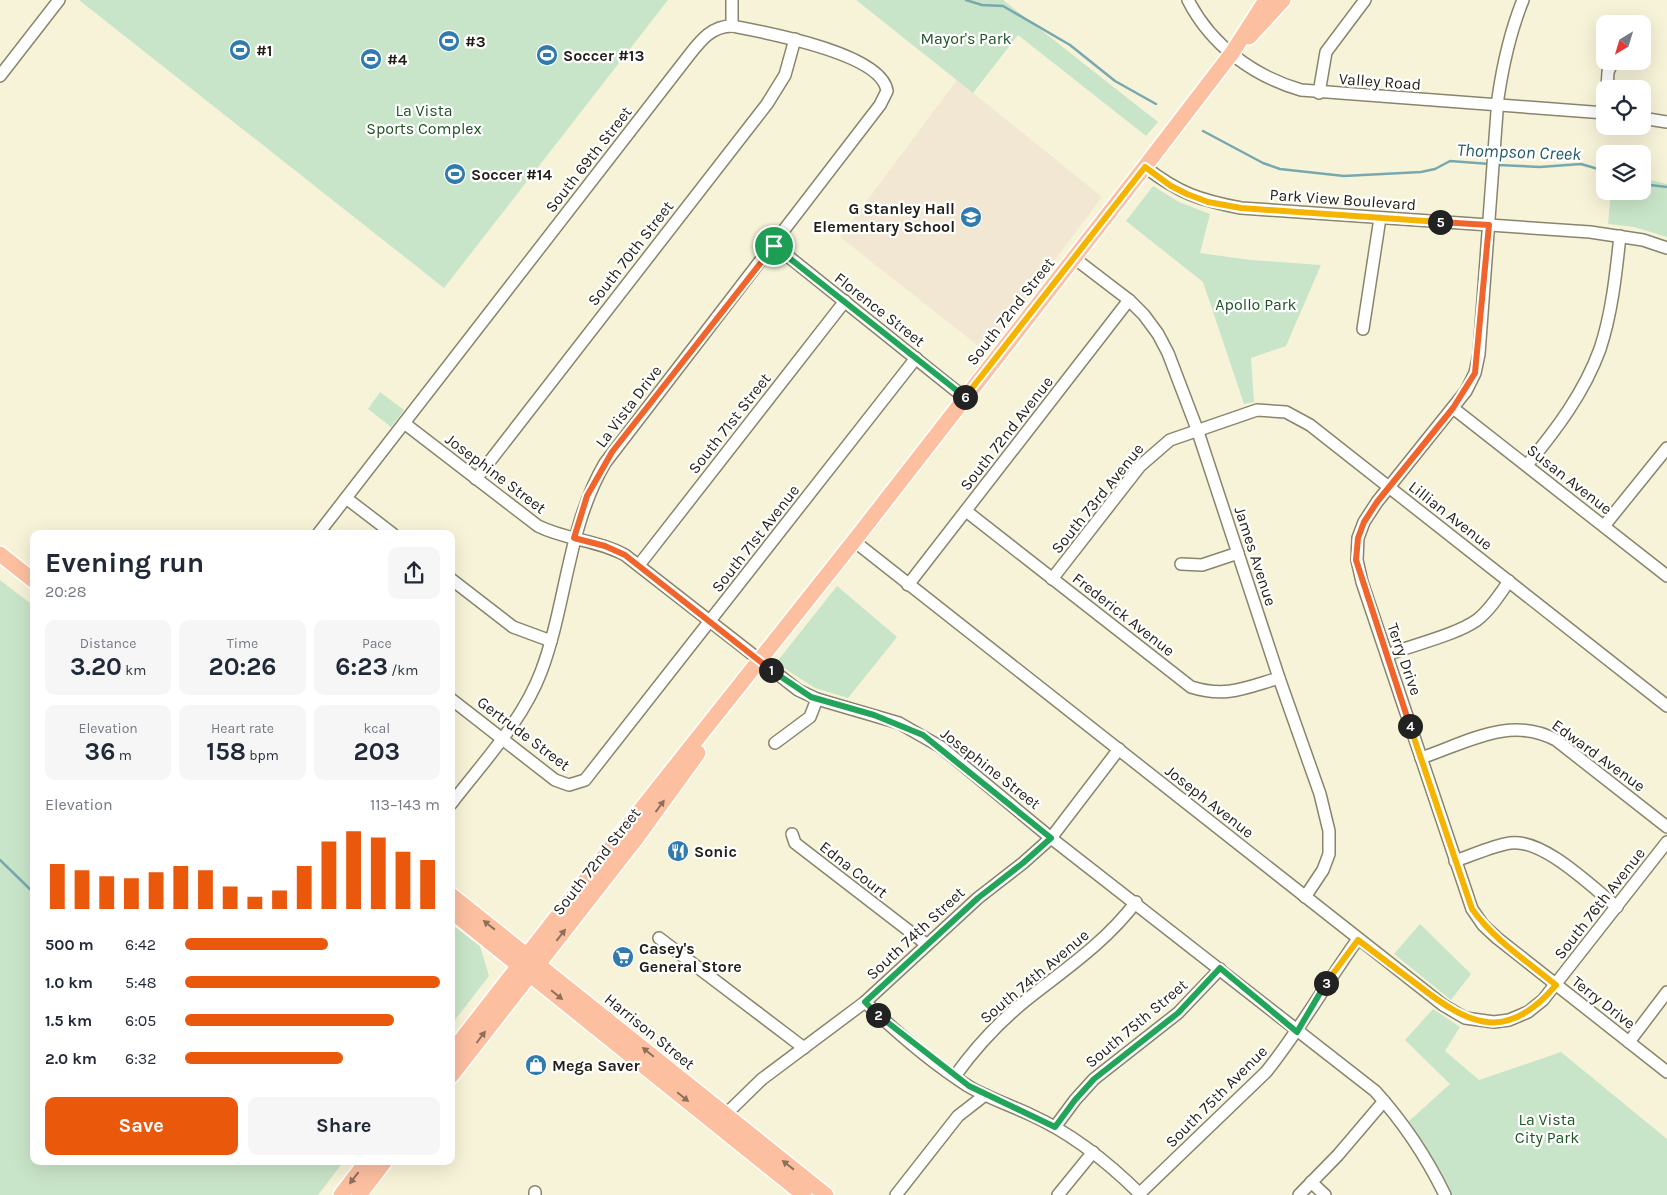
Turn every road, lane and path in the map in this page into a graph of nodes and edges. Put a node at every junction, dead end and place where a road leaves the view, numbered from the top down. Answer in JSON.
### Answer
{"nodes":[{"id":1,"x":59,"y":0,"type":"edge"},
{"id":2,"x":732,"y":0,"type":"edge"},
{"id":3,"x":1188,"y":0,"type":"edge"},
{"id":4,"x":1266,"y":0,"type":"edge"},
{"id":5,"x":1282,"y":0,"type":"edge"},
{"id":6,"x":1365,"y":0,"type":"edge"},
{"id":7,"x":1523,"y":0,"type":"edge"},
{"id":8,"x":732,"y":26,"type":"junction"},
{"id":9,"x":795,"y":39,"type":"junction"},
{"id":10,"x":1232,"y":53,"type":"junction"},
{"id":11,"x":0,"y":76,"type":"edge"},
{"id":12,"x":1319,"y":93,"type":"junction"},
{"id":13,"x":1497,"y":106,"type":"junction"},
{"id":14,"x":1596,"y":112,"type":"edge"},
{"id":15,"x":1651,"y":119,"type":"edge"},
{"id":16,"x":1667,"y":122,"type":"edge"},
{"id":17,"x":1145,"y":167,"type":"junction"},
{"id":18,"x":1380,"y":218,"type":"junction"},
{"id":19,"x":1489,"y":225,"type":"junction"},
{"id":20,"x":1620,"y":236,"type":"junction"},
{"id":21,"x":774,"y":246,"type":"junction"},
{"id":22,"x":1667,"y":248,"type":"edge"},
{"id":23,"x":1074,"y":258,"type":"junction"},
{"id":24,"x":1129,"y":300,"type":"junction"},
{"id":25,"x":845,"y":302,"type":"junction"},
{"id":26,"x":1364,"y":329,"type":"dead end"},
{"id":27,"x":916,"y":358,"type":"junction"},
{"id":28,"x":965,"y":398,"type":"junction"},
{"id":29,"x":1453,"y":408,"type":"junction"},
{"id":30,"x":404,"y":423,"type":"junction"},
{"id":31,"x":1197,"y":429,"type":"junction"},
{"id":32,"x":1667,"y":448,"type":"edge"},
{"id":33,"x":1528,"y":466,"type":"junction"},
{"id":34,"x":476,"y":479,"type":"junction"},
{"id":35,"x":1389,"y":487,"type":"junction"},
{"id":36,"x":346,"y":498,"type":"junction"},
{"id":37,"x":966,"y":511,"type":"junction"},
{"id":38,"x":1604,"y":526,"type":"junction"},
{"id":39,"x":321,"y":530,"type":"edge"},
{"id":40,"x":388,"y":530,"type":"edge"},
{"id":41,"x":574,"y":538,"type":"junction"},
{"id":42,"x":854,"y":541,"type":"junction"},
{"id":43,"x":1238,"y":553,"type":"junction"},
{"id":44,"x":0,"y":554,"type":"edge"},
{"id":45,"x":1181,"y":564,"type":"dead end"},
{"id":46,"x":639,"y":566,"type":"junction"},
{"id":47,"x":1667,"y":576,"type":"edge"},
{"id":48,"x":30,"y":578,"type":"edge"},
{"id":49,"x":1052,"y":579,"type":"junction"},
{"id":50,"x":1509,"y":581,"type":"junction"},
{"id":51,"x":455,"y":582,"type":"edge"},
{"id":52,"x":908,"y":585,"type":"junction"},
{"id":53,"x":710,"y":621,"type":"junction"},
{"id":54,"x":550,"y":641,"type":"junction"},
{"id":55,"x":1386,"y":655,"type":"junction"},
{"id":56,"x":760,"y":661,"type":"junction"},
{"id":57,"x":1279,"y":678,"type":"junction"},
{"id":58,"x":817,"y":699,"type":"junction"},
{"id":59,"x":455,"y":702,"type":"edge"},
{"id":60,"x":1667,"y":706,"type":"edge"},
{"id":61,"x":501,"y":738,"type":"junction"},
{"id":62,"x":619,"y":738,"type":"joint"},
{"id":63,"x":775,"y":743,"type":"dead end"},
{"id":64,"x":1119,"y":750,"type":"junction"},
{"id":65,"x":1421,"y":758,"type":"junction"},
{"id":66,"x":455,"y":799,"type":"edge"},
{"id":67,"x":1667,"y":827,"type":"edge"},
{"id":68,"x":792,"y":834,"type":"dead end"},
{"id":69,"x":1051,"y":838,"type":"junction"},
{"id":70,"x":1667,"y":842,"type":"edge"},
{"id":71,"x":1455,"y":861,"type":"junction"},
{"id":72,"x":1305,"y":897,"type":"junction"},
{"id":73,"x":455,"y":899,"type":"edge"},
{"id":74,"x":1136,"y":902,"type":"junction"},
{"id":75,"x":1617,"y":907,"type":"junction"},
{"id":76,"x":455,"y":914,"type":"edge"},
{"id":77,"x":659,"y":938,"type":"dead end"},
{"id":78,"x":1358,"y":940,"type":"junction"},
{"id":79,"x":926,"y":944,"type":"junction"},
{"id":80,"x":529,"y":964,"type":"junction"},
{"id":81,"x":1220,"y":968,"type":"junction"},
{"id":82,"x":1556,"y":985,"type":"junction"},
{"id":83,"x":1667,"y":992,"type":"edge"},
{"id":84,"x":865,"y":1002,"type":"junction"},
{"id":85,"x":1297,"y":1032,"type":"junction"},
{"id":86,"x":1629,"y":1042,"type":"junction"},
{"id":87,"x":455,"y":1048,"type":"edge"},
{"id":88,"x":804,"y":1048,"type":"junction"},
{"id":89,"x":455,"y":1070,"type":"edge"},
{"id":90,"x":1667,"y":1072,"type":"edge"},
{"id":91,"x":955,"y":1076,"type":"junction"},
{"id":92,"x":985,"y":1095,"type":"junction"},
{"id":93,"x":1384,"y":1101,"type":"junction"},
{"id":94,"x":721,"y":1119,"type":"junction"},
{"id":95,"x":1055,"y":1127,"type":"junction"},
{"id":96,"x":1093,"y":1152,"type":"junction"},
{"id":97,"x":365,"y":1165,"type":"edge"},
{"id":98,"x":382,"y":1165,"type":"edge"},
{"id":99,"x":1311,"y":1182,"type":"junction"},
{"id":100,"x":341,"y":1195,"type":"edge"},
{"id":101,"x":359,"y":1195,"type":"edge"},
{"id":102,"x":804,"y":1195,"type":"edge"},
{"id":103,"x":826,"y":1195,"type":"edge"},
{"id":104,"x":896,"y":1195,"type":"edge"},
{"id":105,"x":1058,"y":1195,"type":"edge"},
{"id":106,"x":1140,"y":1195,"type":"edge"},
{"id":107,"x":1299,"y":1195,"type":"edge"},
{"id":108,"x":1325,"y":1195,"type":"edge"},
{"id":109,"x":1445,"y":1195,"type":"edge"}],
"edges":[{"from":1,"to":11,"type":"street"},
{"from":2,"to":8,"type":"street"},
{"from":3,"to":10,"type":"street","name":"Valley Road"},
{"from":4,"to":10,"type":"main road","name":"South 72nd Street"},
{"from":5,"to":10,"type":"main road","name":"South 72nd Street"},
{"from":6,"to":12,"type":"street"},
{"from":7,"to":13,"type":"street"},
{"from":8,"to":9,"type":"street"},
{"from":8,"to":30,"type":"street","name":"South 69th Street"},
{"from":9,"to":21,"type":"street","name":"La Vista Drive"},
{"from":9,"to":34,"type":"street","name":"South 70th Street"},
{"from":10,"to":12,"type":"street","name":"Valley Road"},
{"from":10,"to":17,"type":"main road","name":"South 72nd Street"},
{"from":12,"to":13,"type":"street","name":"Valley Road"},
{"from":13,"to":14,"type":"street","name":"Valley Road"},
{"from":13,"to":19,"type":"street"},
{"from":15,"to":16,"type":"street"},
{"from":17,"to":18,"type":"street","name":"Park View Boulevard"},
{"from":17,"to":23,"type":"main road","name":"South 72nd Street"},
{"from":18,"to":19,"type":"street","name":"Park View Boulevard"},
{"from":18,"to":26,"type":"street"},
{"from":19,"to":20,"type":"street","name":"Park View Boulevard"},
{"from":19,"to":29,"type":"street","name":"Terry Drive"},
{"from":20,"to":22,"type":"street","name":"Park View Boulevard"},
{"from":20,"to":33,"type":"street"},
{"from":21,"to":25,"type":"street","name":"Florence Street"},
{"from":21,"to":41,"type":"street","name":"La Vista Drive"},
{"from":23,"to":24,"type":"street","name":"James Avenue"},
{"from":23,"to":28,"type":"main road","name":"South 72nd Street"},
{"from":24,"to":31,"type":"street","name":"James Avenue"},
{"from":24,"to":37,"type":"street","name":"South 72nd Avenue"},
{"from":25,"to":27,"type":"street","name":"Florence Street"},
{"from":25,"to":46,"type":"street","name":"South 71st Street"},
{"from":27,"to":28,"type":"street","name":"Florence Street"},
{"from":27,"to":53,"type":"street","name":"South 71st Avenue"},
{"from":28,"to":42,"type":"main road","name":"South 72nd Street"},
{"from":29,"to":33,"type":"street","name":"Susan Avenue"},
{"from":29,"to":35,"type":"street","name":"Terry Drive"},
{"from":30,"to":34,"type":"street","name":"Josephine Street"},
{"from":30,"to":36,"type":"street","name":"South 69th Street"},
{"from":31,"to":35,"type":"street","name":"Lillian Avenue"},
{"from":31,"to":43,"type":"street","name":"James Avenue"},
{"from":31,"to":49,"type":"street","name":"South 73rd Avenue"},
{"from":32,"to":38,"type":"street"},
{"from":33,"to":38,"type":"street","name":"Susan Avenue"},
{"from":34,"to":41,"type":"street","name":"Josephine Street"},
{"from":35,"to":50,"type":"street","name":"Lillian Avenue"},
{"from":35,"to":55,"type":"street","name":"Terry Drive"},
{"from":36,"to":39,"type":"street","name":"South 69th Street"},
{"from":36,"to":40,"type":"street"},
{"from":37,"to":49,"type":"street","name":"Frederick Avenue"},
{"from":37,"to":52,"type":"street","name":"South 72nd Avenue"},
{"from":38,"to":47,"type":"street","name":"Susan Avenue"},
{"from":41,"to":46,"type":"street","name":"Josephine Street"},
{"from":41,"to":54,"type":"street","name":"La Vista Drive"},
{"from":42,"to":52,"type":"street","name":"Joseph Avenue"},
{"from":42,"to":56,"type":"main road","name":"South 72nd Street"},
{"from":43,"to":45,"type":"street"},
{"from":43,"to":57,"type":"street","name":"James Avenue"},
{"from":44,"to":48,"type":"main road"},
{"from":46,"to":53,"type":"street","name":"Josephine Street"},
{"from":49,"to":57,"type":"street","name":"Frederick Avenue"},
{"from":50,"to":55,"type":"street"},
{"from":50,"to":60,"type":"street","name":"Lillian Avenue"},
{"from":51,"to":54,"type":"street"},
{"from":52,"to":64,"type":"street","name":"Joseph Avenue"},
{"from":53,"to":56,"type":"street","name":"Josephine Street"},
{"from":53,"to":62,"type":"street","name":"South 71st Avenue"},
{"from":54,"to":61,"type":"street","name":"La Vista Drive"},
{"from":55,"to":65,"type":"street","name":"Terry Drive"},
{"from":56,"to":58,"type":"street","name":"Josephine Street"},
{"from":56,"to":80,"type":"main road","name":"South 72nd Street"},
{"from":57,"to":72,"type":"street","name":"James Avenue"},
{"from":58,"to":63,"type":"street"},
{"from":58,"to":69,"type":"street","name":"Josephine Street"},
{"from":59,"to":61,"type":"street","name":"Gertrude Street"},
{"from":61,"to":62,"type":"street","name":"Gertrude Street"},
{"from":61,"to":66,"type":"street","name":"La Vista Drive"},
{"from":64,"to":69,"type":"street","name":"South 74th Street"},
{"from":64,"to":72,"type":"street","name":"Joseph Avenue"},
{"from":65,"to":67,"type":"street","name":"Edward Avenue"},
{"from":65,"to":71,"type":"street","name":"Terry Drive"},
{"from":68,"to":79,"type":"street","name":"Edna Court"},
{"from":69,"to":74,"type":"street","name":"Josephine Street"},
{"from":69,"to":79,"type":"street","name":"South 74th Street"},
{"from":70,"to":75,"type":"street","name":"South 76th Avenue"},
{"from":71,"to":75,"type":"street"},
{"from":71,"to":82,"type":"street","name":"Terry Drive"},
{"from":72,"to":78,"type":"street","name":"Joseph Avenue"},
{"from":80,"to":73,"type":"main road","name":"Harrison Street","one_way":true},
{"from":74,"to":81,"type":"street","name":"Josephine Street"},
{"from":74,"to":91,"type":"street","name":"South 74th Avenue"},
{"from":75,"to":82,"type":"street","name":"South 76th Avenue"},
{"from":76,"to":80,"type":"main road","name":"Harrison Street"},
{"from":77,"to":88,"type":"street"},
{"from":78,"to":82,"type":"street","name":"Joseph Avenue"},
{"from":78,"to":85,"type":"street","name":"South 75th Avenue"},
{"from":79,"to":84,"type":"street","name":"South 74th Street"},
{"from":80,"to":87,"type":"main road","name":"South 72nd Street"},
{"from":89,"to":80,"type":"main road","name":"South 72nd Street","one_way":true},
{"from":80,"to":94,"type":"main road","name":"Harrison Street"},
{"from":81,"to":85,"type":"street","name":"Josephine Street"},
{"from":81,"to":95,"type":"street","name":"South 75th Street"},
{"from":82,"to":86,"type":"street","name":"Terry Drive"},
{"from":83,"to":86,"type":"street"},
{"from":84,"to":88,"type":"street","name":"South 74th Street"},
{"from":84,"to":91,"type":"street"},
{"from":85,"to":93,"type":"street","name":"Josephine Street"},
{"from":85,"to":106,"type":"street","name":"South 75th Avenue"},
{"from":86,"to":90,"type":"street","name":"Terry Drive"},
{"from":88,"to":94,"type":"street","name":"South 74th Street"},
{"from":91,"to":92,"type":"street"},
{"from":92,"to":95,"type":"street"},
{"from":92,"to":104,"type":"street"},
{"from":93,"to":99,"type":"street"},
{"from":93,"to":109,"type":"street","name":"Josephine Street"},
{"from":94,"to":102,"type":"main road","name":"Harrison Street"},
{"from":103,"to":94,"type":"main road","name":"Harrison Street","one_way":true},
{"from":95,"to":96,"type":"street"},
{"from":96,"to":105,"type":"street"},
{"from":96,"to":106,"type":"street"},
{"from":97,"to":100,"type":"main road","one_way":true},
{"from":98,"to":101,"type":"main road"},
{"from":99,"to":107,"type":"street"},
{"from":99,"to":108,"type":"street"}]}
